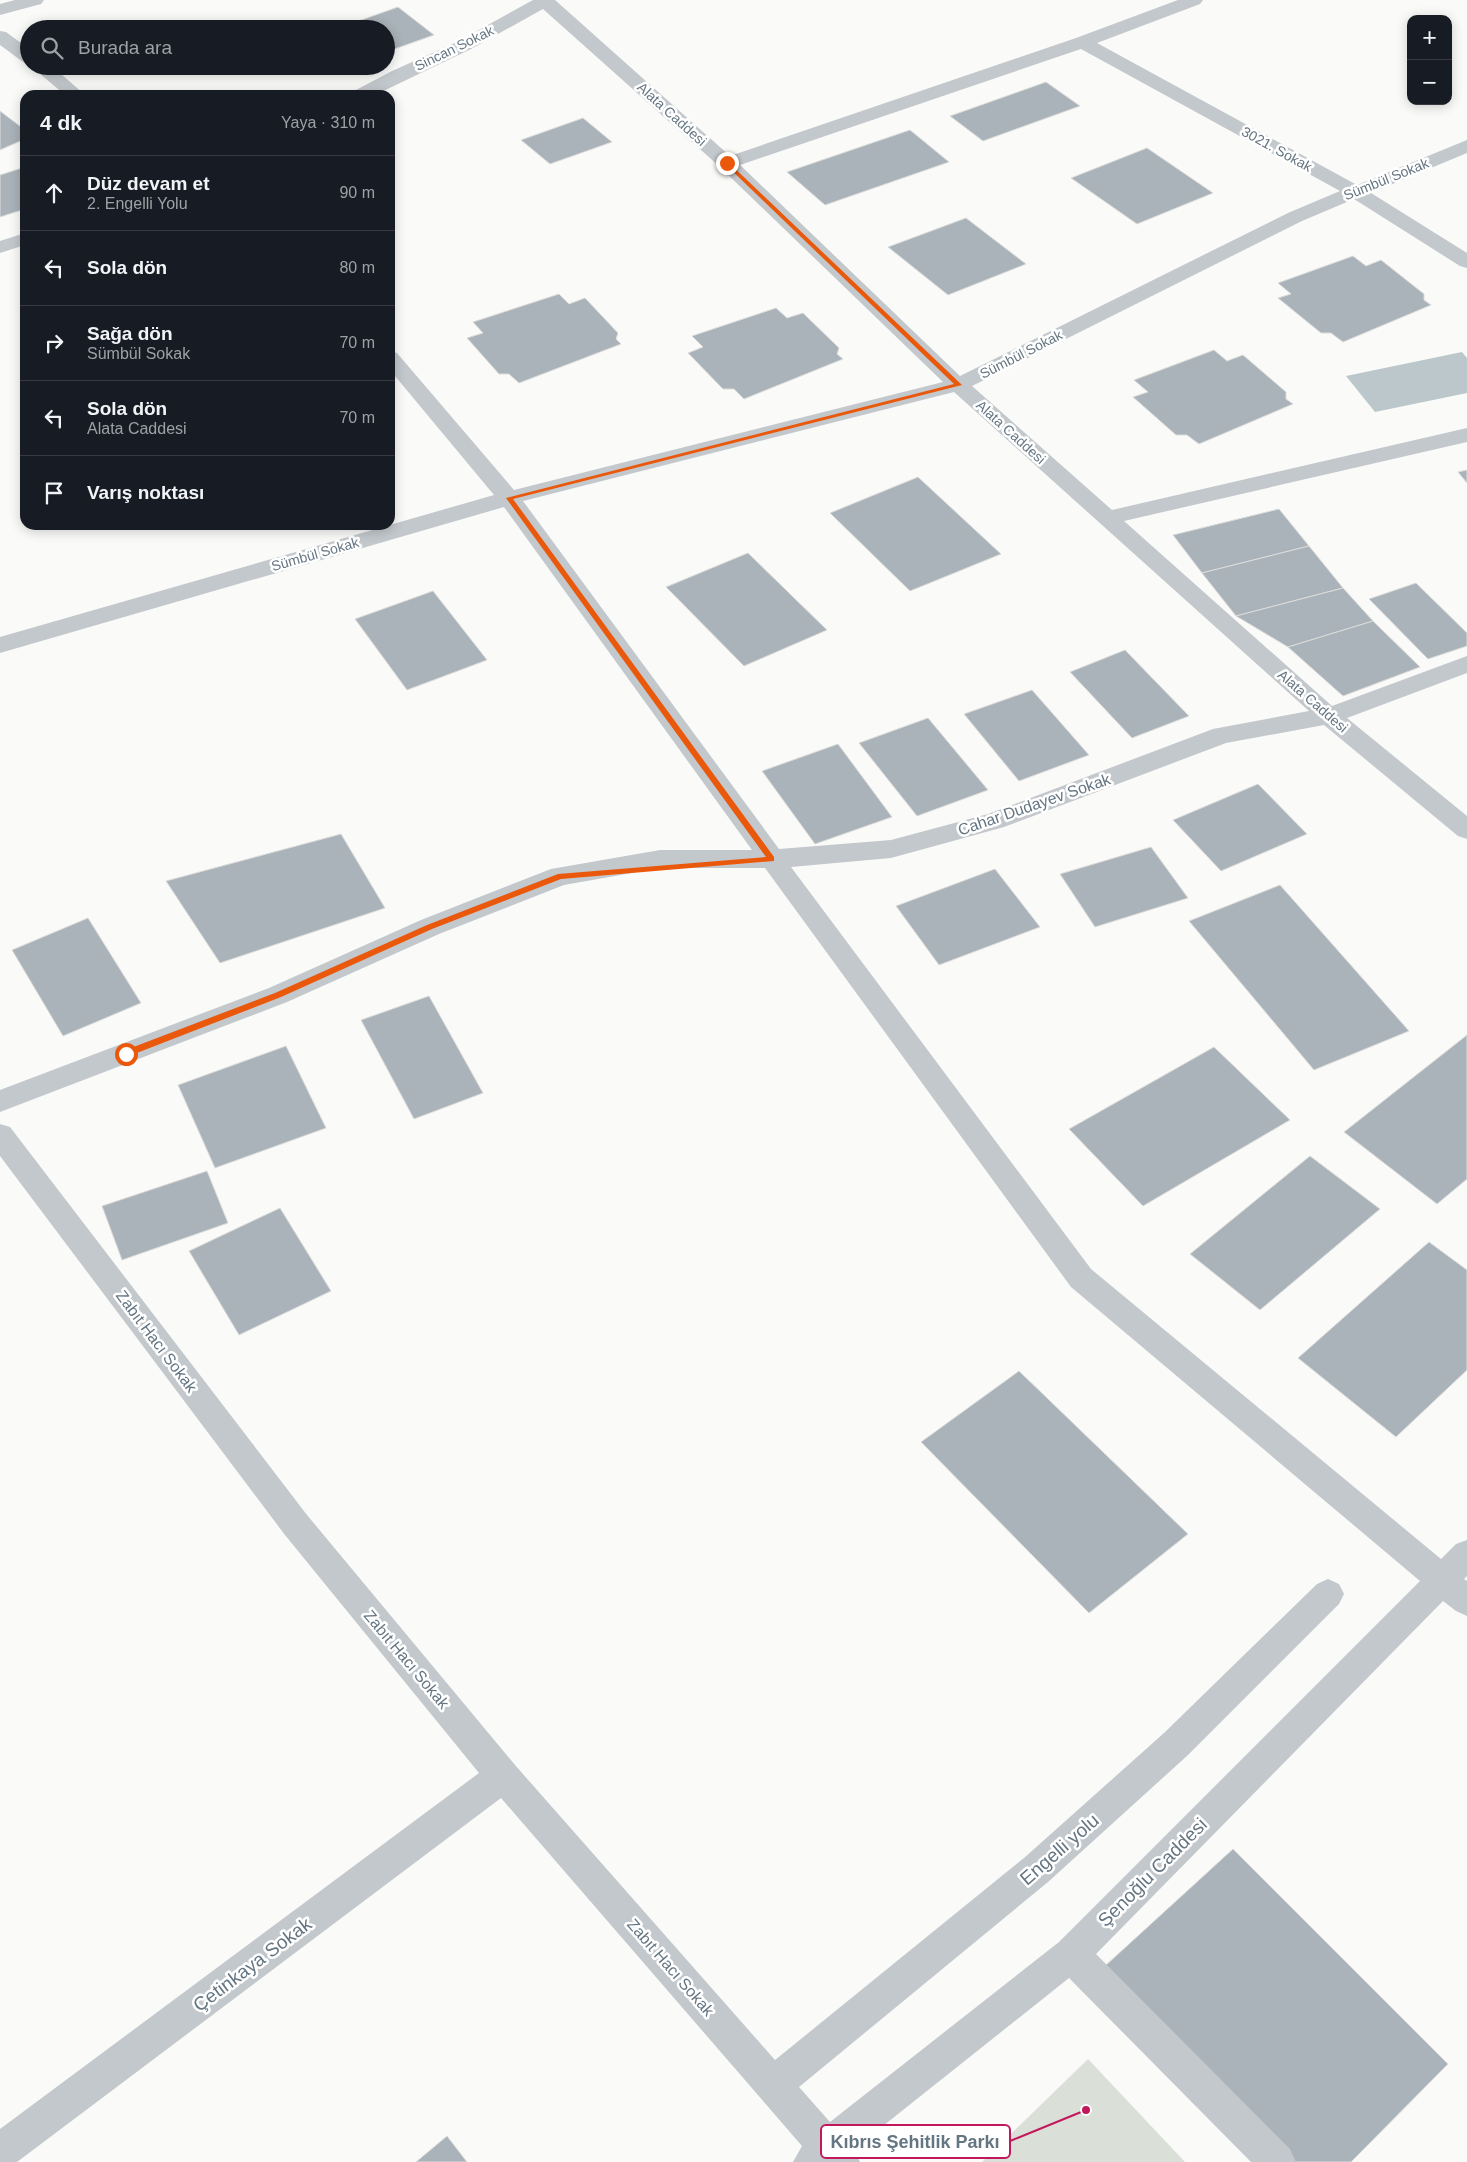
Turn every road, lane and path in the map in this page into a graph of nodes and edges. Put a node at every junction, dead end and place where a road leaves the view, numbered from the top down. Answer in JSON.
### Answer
{"nodes":[{"id":1,"x":35,"y":0,"type":"edge"},
{"id":2,"x":545,"y":0,"type":"edge"},
{"id":3,"x":1194,"y":0,"type":"edge"},
{"id":4,"x":0,"y":10,"type":"edge"},
{"id":5,"x":0,"y":36,"type":"edge"},
{"id":6,"x":1082,"y":42,"type":"junction"},
{"id":7,"x":20,"y":51,"type":"edge"},
{"id":8,"x":51,"y":75,"type":"edge"},
{"id":9,"x":70,"y":90,"type":"edge"},
{"id":10,"x":370,"y":90,"type":"edge"},
{"id":11,"x":1467,"y":146,"type":"edge"},
{"id":12,"x":727,"y":163,"type":"junction"},
{"id":13,"x":1356,"y":192,"type":"junction"},
{"id":14,"x":20,"y":241,"type":"edge"},
{"id":15,"x":0,"y":247,"type":"edge"},
{"id":16,"x":1467,"y":262,"type":"edge"},
{"id":17,"x":395,"y":363,"type":"edge"},
{"id":18,"x":958,"y":385,"type":"junction"},
{"id":19,"x":1467,"y":435,"type":"edge"},
{"id":20,"x":509,"y":498,"type":"junction"},
{"id":21,"x":1107,"y":518,"type":"junction"},
{"id":22,"x":0,"y":645,"type":"edge"},
{"id":23,"x":1467,"y":664,"type":"edge"},
{"id":24,"x":1329,"y":716,"type":"junction"},
{"id":25,"x":1467,"y":830,"type":"edge"},
{"id":26,"x":772,"y":859,"type":"junction"},
{"id":27,"x":0,"y":1101,"type":"edge"},
{"id":28,"x":0,"y":1135,"type":"edge"},
{"id":29,"x":1467,"y":1554,"type":"edge"},
{"id":30,"x":1455,"y":1591,"type":"edge"},
{"id":31,"x":1328,"y":1594,"type":"dead end"},
{"id":32,"x":503,"y":1776,"type":"junction"},
{"id":33,"x":1071,"y":1954,"type":"junction"},
{"id":34,"x":774,"y":2084,"type":"junction"},
{"id":35,"x":0,"y":2152,"type":"edge"},
{"id":36,"x":827,"y":2157,"type":"edge"},
{"id":37,"x":1277,"y":2162,"type":"edge"}],
"edges":[{"from":1,"to":4,"type":"street"},
{"from":2,"to":10,"type":"street","name":"Sincan Sokak"},
{"from":2,"to":12,"type":"street","name":"Alata Caddesi"},
{"from":3,"to":6,"type":"street"},
{"from":5,"to":7,"type":"street"},
{"from":6,"to":12,"type":"street"},
{"from":6,"to":13,"type":"street","name":"3021. Sokak"},
{"from":8,"to":9,"type":"street"},
{"from":11,"to":13,"type":"street","name":"Sümbül Sokak"},
{"from":12,"to":18,"type":"street","name":"Alata Caddesi"},
{"from":13,"to":16,"type":"street","name":"3021. Sokak"},
{"from":13,"to":18,"type":"street","name":"Sümbül Sokak"},
{"from":14,"to":15,"type":"street"},
{"from":17,"to":20,"type":"street"},
{"from":18,"to":20,"type":"street","name":"Sümbül Sokak"},
{"from":18,"to":21,"type":"street","name":"Alata Caddesi"},
{"from":19,"to":21,"type":"street"},
{"from":20,"to":22,"type":"street","name":"Sümbül Sokak"},
{"from":20,"to":26,"type":"street"},
{"from":21,"to":24,"type":"street","name":"Alata Caddesi"},
{"from":23,"to":24,"type":"street","name":"Cahar Dudayev Sokak"},
{"from":24,"to":25,"type":"street","name":"Alata Caddesi"},
{"from":24,"to":26,"type":"street","name":"Cahar Dudayev Sokak"},
{"from":26,"to":27,"type":"street","name":"Cahar Dudayev Sokak"},
{"from":26,"to":30,"type":"street"},
{"from":28,"to":32,"type":"street","name":"Zabıt Hacı Sokak"},
{"from":29,"to":30,"type":"street","name":"Şenoğlu Caddesi"},
{"from":30,"to":33,"type":"street","name":"Şenoğlu Caddesi"},
{"from":31,"to":34,"type":"street","name":"Engelli yolu"},
{"from":32,"to":34,"type":"street","name":"Zabıt Hacı Sokak"},
{"from":32,"to":35,"type":"street","name":"Çetinkaya Sokak"},
{"from":33,"to":36,"type":"street","name":"Şenoğlu Caddesi"},
{"from":33,"to":37,"type":"street"},
{"from":34,"to":36,"type":"street","name":"Zabıt Hacı Sokak"}]}
